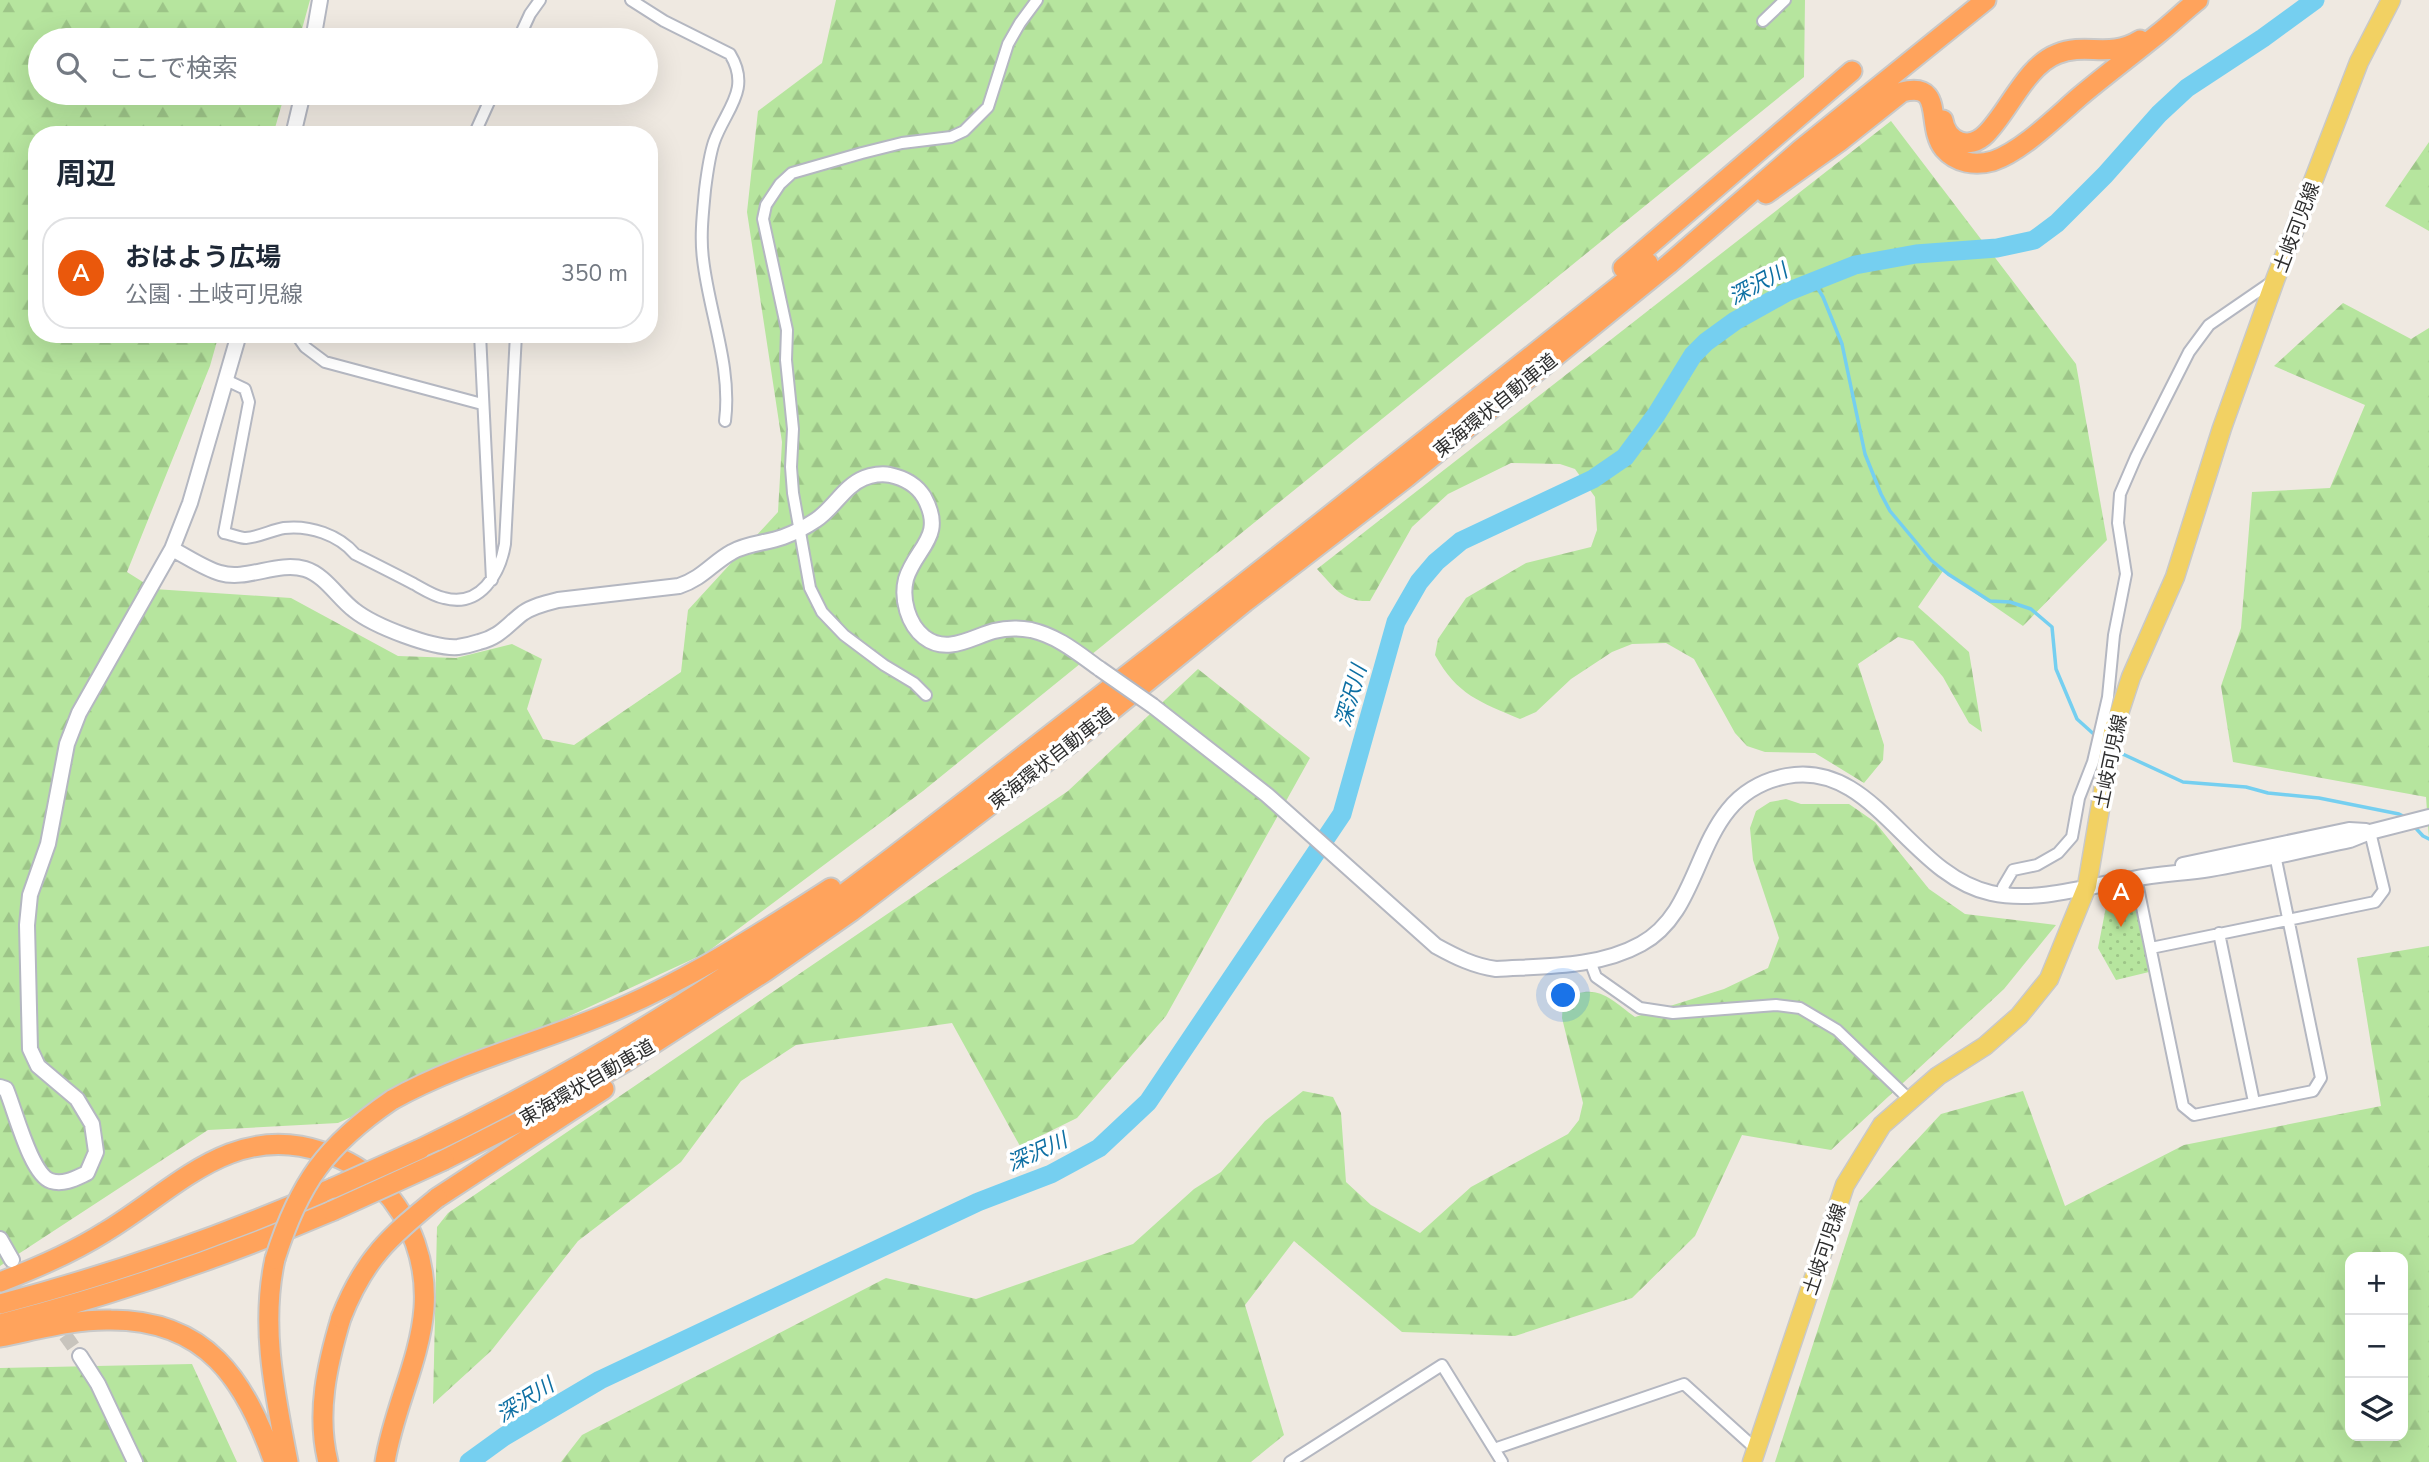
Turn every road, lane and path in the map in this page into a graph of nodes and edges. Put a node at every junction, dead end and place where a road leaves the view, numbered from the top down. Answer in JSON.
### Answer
{"nodes":[{"id":1,"x":320,"y":0,"type":"edge"},
{"id":2,"x":540,"y":0,"type":"edge"},
{"id":3,"x":631,"y":0,"type":"edge"},
{"id":4,"x":1037,"y":0,"type":"edge"},
{"id":5,"x":1785,"y":0,"type":"edge"},
{"id":6,"x":1969,"y":0,"type":"edge"},
{"id":7,"x":1986,"y":0,"type":"edge"},
{"id":8,"x":2199,"y":0,"type":"edge"},
{"id":9,"x":2391,"y":0,"type":"edge"},
{"id":10,"x":2179,"y":15,"type":"junction"},
{"id":11,"x":1763,"y":21,"type":"dead end"},
{"id":12,"x":315,"y":28,"type":"edge"},
{"id":13,"x":523,"y":28,"type":"edge"},
{"id":14,"x":1852,"y":71,"type":"dead end"},
{"id":15,"x":1945,"y":100,"type":"dead end"},
{"id":16,"x":300,"y":105,"type":"edge"},
{"id":17,"x":488,"y":105,"type":"edge"},
{"id":18,"x":295,"y":126,"type":"edge"},
{"id":19,"x":478,"y":126,"type":"edge"},
{"id":20,"x":1669,"y":264,"type":"junction"},
{"id":21,"x":2275,"y":280,"type":"junction"},
{"id":22,"x":236,"y":343,"type":"edge"},
{"id":23,"x":303,"y":343,"type":"edge"},
{"id":24,"x":480,"y":343,"type":"edge"},
{"id":25,"x":516,"y":343,"type":"edge"},
{"id":26,"x":226,"y":380,"type":"junction"},
{"id":27,"x":1488,"y":391,"type":"junction"},
{"id":28,"x":482,"y":404,"type":"junction"},
{"id":29,"x":725,"y":421,"type":"dead end"},
{"id":30,"x":798,"y":529,"type":"junction"},
{"id":31,"x":172,"y":549,"type":"junction"},
{"id":32,"x":492,"y":580,"type":"junction"},
{"id":33,"x":926,"y":695,"type":"dead end"},
{"id":34,"x":2107,"y":731,"type":"junction"},
{"id":35,"x":2099,"y":765,"type":"junction"},
{"id":36,"x":1001,"y":773,"type":"junction"},
{"id":37,"x":2429,"y":817,"type":"edge"},
{"id":38,"x":2371,"y":832,"type":"junction"},
{"id":39,"x":2274,"y":850,"type":"junction"},
{"id":40,"x":2136,"y":878,"type":"junction"},
{"id":41,"x":2087,"y":886,"type":"junction"},
{"id":42,"x":2006,"y":896,"type":"junction"},
{"id":43,"x":2288,"y":918,"type":"junction"},
{"id":44,"x":2219,"y":933,"type":"junction"},
{"id":45,"x":2151,"y":948,"type":"junction"},
{"id":46,"x":1590,"y":961,"type":"junction"},
{"id":47,"x":766,"y":971,"type":"junction"},
{"id":48,"x":0,"y":1087,"type":"edge"},
{"id":49,"x":1909,"y":1099,"type":"junction"},
{"id":50,"x":2254,"y":1102,"type":"junction"},
{"id":51,"x":0,"y":1239,"type":"edge"},
{"id":52,"x":12,"y":1260,"type":"dead end"},
{"id":53,"x":0,"y":1282,"type":"edge"},
{"id":54,"x":0,"y":1304,"type":"edge"},
{"id":55,"x":0,"y":1324,"type":"edge"},
{"id":56,"x":0,"y":1337,"type":"edge"},
{"id":57,"x":80,"y":1356,"type":"tunnel mouth"},
{"id":58,"x":272,"y":1429,"type":"junction"},
{"id":59,"x":1494,"y":1449,"type":"junction"},
{"id":60,"x":1754,"y":1456,"type":"edge"},
{"id":61,"x":135,"y":1462,"type":"edge"},
{"id":62,"x":274,"y":1462,"type":"edge"},
{"id":63,"x":288,"y":1462,"type":"edge"},
{"id":64,"x":328,"y":1462,"type":"edge"},
{"id":65,"x":385,"y":1462,"type":"edge"},
{"id":66,"x":1290,"y":1462,"type":"edge"},
{"id":67,"x":1502,"y":1462,"type":"edge"}],
"edges":[{"from":1,"to":12,"type":"street"},
{"from":2,"to":13,"type":"street"},
{"from":3,"to":29,"type":"street"},
{"from":4,"to":30,"type":"street"},
{"from":5,"to":11,"type":"street"},
{"from":6,"to":27,"type":"highway","name":"東海環状自動車道"},
{"from":7,"to":20,"type":"highway","name":"東海環状自動車道"},
{"from":8,"to":10,"type":"highway"},
{"from":9,"to":21,"type":"main road","name":"土岐可児線"},
{"from":10,"to":15,"type":"highway"},
{"from":10,"to":20,"type":"highway"},
{"from":14,"to":27,"type":"highway"},
{"from":16,"to":18,"type":"street"},
{"from":17,"to":19,"type":"street"},
{"from":20,"to":47,"type":"highway","name":"東海環状自動車道"},
{"from":21,"to":34,"type":"main road","name":"土岐可児線"},
{"from":21,"to":34,"type":"street"},
{"from":22,"to":26,"type":"street"},
{"from":23,"to":28,"type":"street"},
{"from":24,"to":28,"type":"street"},
{"from":25,"to":32,"type":"street"},
{"from":26,"to":31,"type":"street"},
{"from":26,"to":32,"type":"street"},
{"from":27,"to":36,"type":"highway","name":"東海環状自動車道"},
{"from":28,"to":32,"type":"street"},
{"from":30,"to":31,"type":"street"},
{"from":30,"to":33,"type":"street"},
{"from":30,"to":46,"type":"street","bridge":true},
{"from":31,"to":48,"type":"street"},
{"from":34,"to":35,"type":"main road","name":"土岐可児線"},
{"from":35,"to":41,"type":"main road","name":"土岐可児線"},
{"from":35,"to":42,"type":"street"},
{"from":36,"to":54,"type":"highway","name":"東海環状自動車道","bridge":true},
{"from":36,"to":58,"type":"highway","bridge":true},
{"from":37,"to":38,"type":"street"},
{"from":38,"to":39,"type":"street"},
{"from":38,"to":43,"type":"street"},
{"from":39,"to":40,"type":"street"},
{"from":39,"to":43,"type":"street"},
{"from":40,"to":41,"type":"street"},
{"from":40,"to":45,"type":"street"},
{"from":41,"to":42,"type":"street"},
{"from":41,"to":49,"type":"main road","name":"土岐可児線"},
{"from":42,"to":46,"type":"street"},
{"from":43,"to":44,"type":"street"},
{"from":43,"to":50,"type":"street"},
{"from":44,"to":45,"type":"street"},
{"from":44,"to":50,"type":"street"},
{"from":45,"to":50,"type":"street"},
{"from":46,"to":49,"type":"street"},
{"from":47,"to":55,"type":"highway","name":"東海環状自動車道","bridge":true},
{"from":47,"to":64,"type":"highway","bridge":true},
{"from":49,"to":60,"type":"main road","name":"土岐可児線"},
{"from":51,"to":52,"type":"street"},
{"from":53,"to":65,"type":"highway"},
{"from":56,"to":58,"type":"highway"},
{"from":57,"to":61,"type":"street"},
{"from":58,"to":62,"type":"highway"},
{"from":58,"to":63,"type":"highway"},
{"from":59,"to":60,"type":"street"},
{"from":59,"to":66,"type":"street"},
{"from":59,"to":67,"type":"street"}]}
